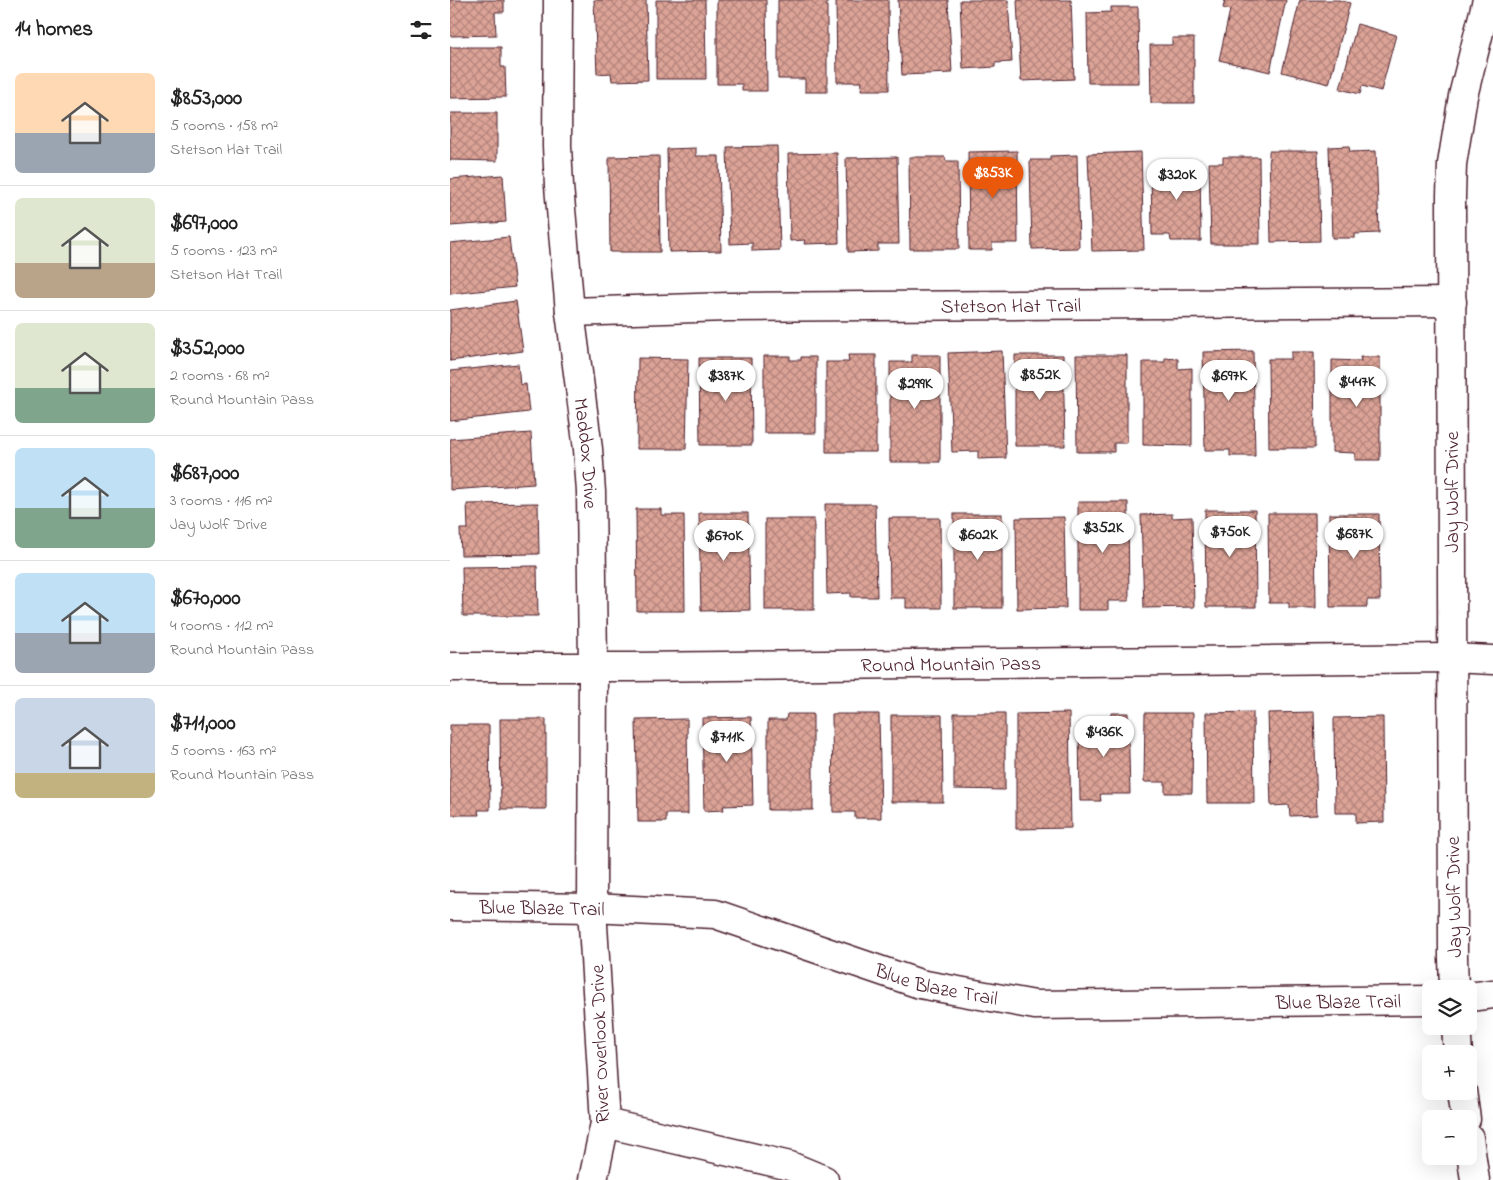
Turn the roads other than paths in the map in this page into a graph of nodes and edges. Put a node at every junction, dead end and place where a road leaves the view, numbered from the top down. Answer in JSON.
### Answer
{"nodes":[{"id":1,"x":558,"y":0,"type":"edge"},
{"id":2,"x":1487,"y":0,"type":"edge"},
{"id":3,"x":1452,"y":302,"type":"junction"},
{"id":4,"x":570,"y":312,"type":"junction"},
{"id":5,"x":1451,"y":658,"type":"junction"},
{"id":6,"x":1493,"y":660,"type":"edge"},
{"id":7,"x":450,"y":667,"type":"edge"},
{"id":8,"x":593,"y":667,"type":"junction"},
{"id":9,"x":450,"y":906,"type":"edge"},
{"id":10,"x":592,"y":908,"type":"junction"},
{"id":11,"x":1454,"y":980,"type":"edge"},
{"id":12,"x":1493,"y":994,"type":"edge"},
{"id":13,"x":1477,"y":996,"type":"edge"},
{"id":14,"x":1422,"y":1000,"type":"edge"},
{"id":15,"x":605,"y":1123,"type":"junction"},
{"id":16,"x":1473,"y":1165,"type":"edge"},
{"id":17,"x":593,"y":1180,"type":"edge"},
{"id":18,"x":824,"y":1180,"type":"edge"},
{"id":19,"x":1475,"y":1180,"type":"edge"}],
"edges":[{"from":1,"to":4,"type":"street","name":"Maddox Drive"},
{"from":2,"to":3,"type":"street","name":"Jay Wolf Drive"},
{"from":3,"to":4,"type":"street","name":"Stetson Hat Trail"},
{"from":3,"to":5,"type":"street","name":"Jay Wolf Drive"},
{"from":4,"to":8,"type":"street","name":"Maddox Drive"},
{"from":5,"to":6,"type":"street","name":"Round Mountain Pass"},
{"from":5,"to":8,"type":"street","name":"Round Mountain Pass"},
{"from":5,"to":11,"type":"street","name":"Jay Wolf Drive"},
{"from":7,"to":8,"type":"street","name":"Round Mountain Pass"},
{"from":8,"to":10,"type":"street","name":"Maddox Drive"},
{"from":9,"to":10,"type":"street","name":"Blue Blaze Trail"},
{"from":10,"to":14,"type":"street","name":"Blue Blaze Trail"},
{"from":10,"to":15,"type":"street","name":"River Overlook Drive"},
{"from":12,"to":13,"type":"street"},
{"from":15,"to":17,"type":"street","name":"River Overlook Drive"},
{"from":15,"to":18,"type":"street"},
{"from":16,"to":19,"type":"street"}]}
